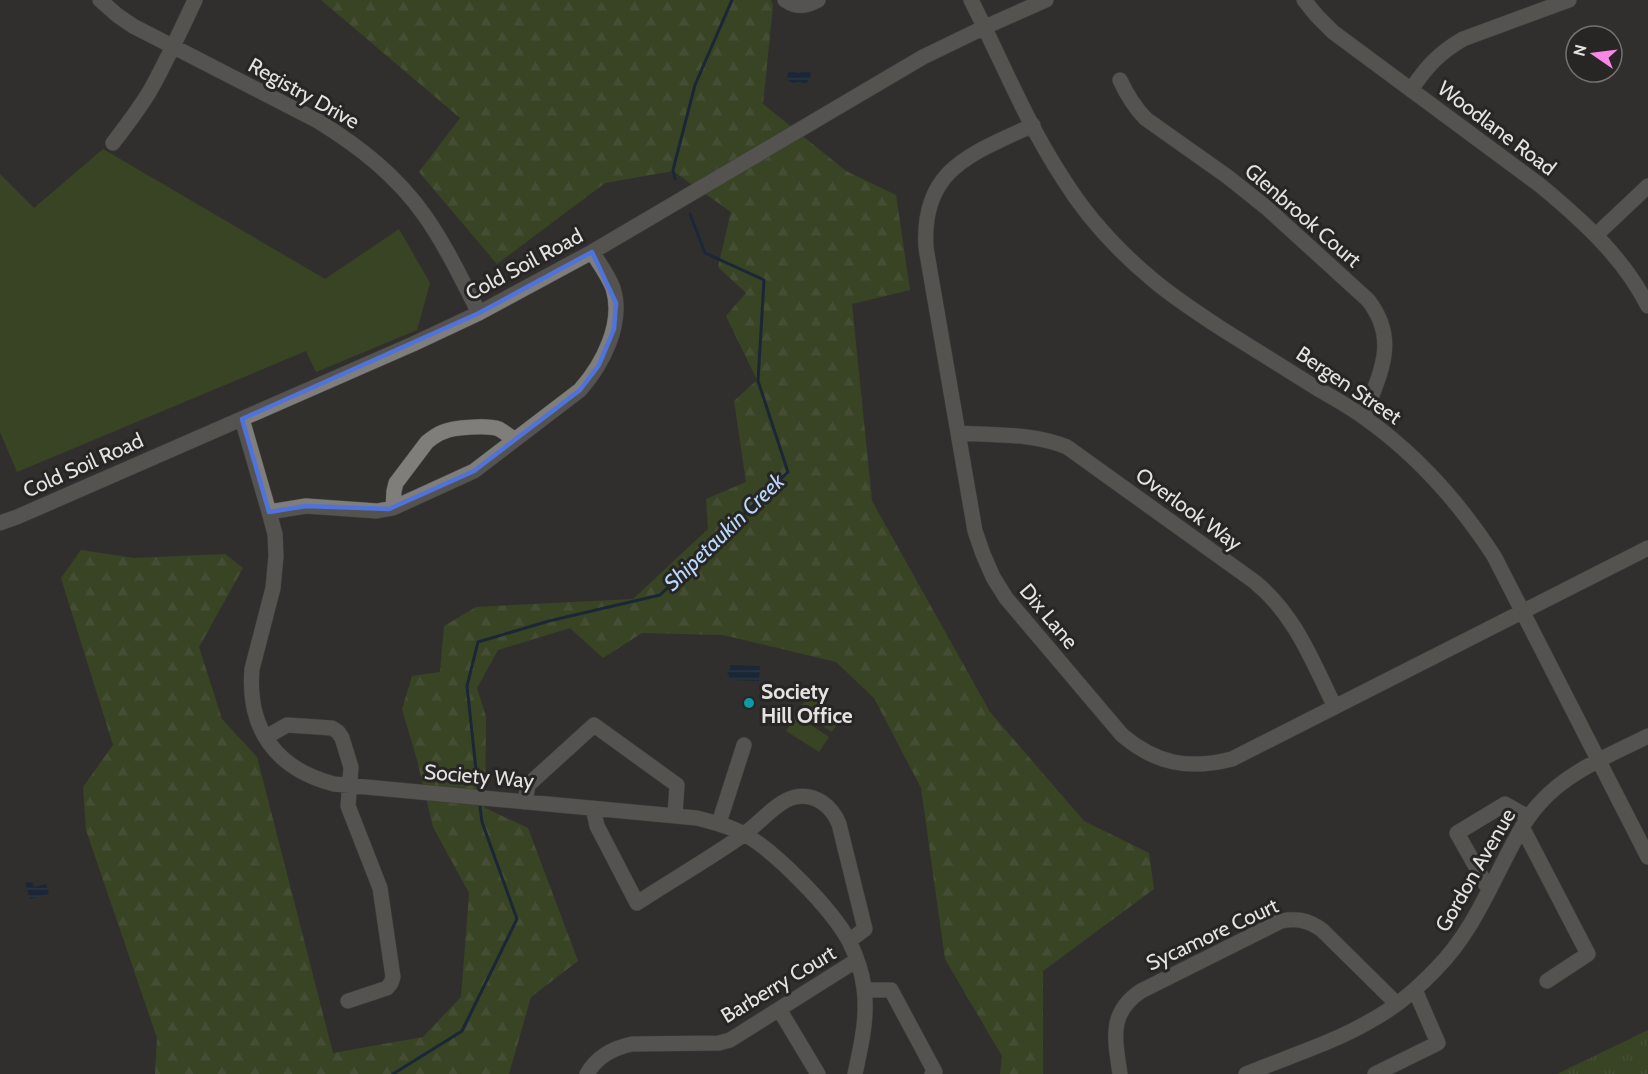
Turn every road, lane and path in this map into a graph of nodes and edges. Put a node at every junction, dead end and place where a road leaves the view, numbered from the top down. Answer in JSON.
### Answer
{"nodes":[{"id":1,"x":100,"y":0,"type":"edge"},
{"id":2,"x":195,"y":0,"type":"edge"},
{"id":3,"x":785,"y":0,"type":"edge"},
{"id":4,"x":818,"y":0,"type":"edge"},
{"id":5,"x":971,"y":0,"type":"edge"},
{"id":6,"x":1046,"y":0,"type":"edge"},
{"id":7,"x":1304,"y":0,"type":"edge"},
{"id":8,"x":1569,"y":0,"type":"edge"},
{"id":9,"x":985,"y":27,"type":"junction"},
{"id":10,"x":173,"y":47,"type":"junction"},
{"id":11,"x":1120,"y":80,"type":"dead end"},
{"id":12,"x":1411,"y":90,"type":"junction"},
{"id":13,"x":1033,"y":125,"type":"junction"},
{"id":14,"x":113,"y":143,"type":"dead end"},
{"id":15,"x":1648,"y":186,"type":"edge"},
{"id":16,"x":1596,"y":235,"type":"junction"},
{"id":17,"x":592,"y":252,"type":"junction"},
{"id":18,"x":1648,"y":306,"type":"edge"},
{"id":19,"x":479,"y":313,"type":"junction"},
{"id":20,"x":1364,"y":417,"type":"junction"},
{"id":21,"x":242,"y":419,"type":"junction"},
{"id":22,"x":958,"y":433,"type":"junction"},
{"id":23,"x":514,"y":440,"type":"junction"},
{"id":24,"x":393,"y":508,"type":"junction"},
{"id":25,"x":269,"y":512,"type":"junction"},
{"id":26,"x":0,"y":523,"type":"edge"},
{"id":27,"x":1648,"y":548,"type":"edge"},
{"id":28,"x":1523,"y":612,"type":"junction"},
{"id":29,"x":1335,"y":707,"type":"junction"},
{"id":30,"x":1648,"y":736,"type":"edge"},
{"id":31,"x":266,"y":737,"type":"junction"},
{"id":32,"x":744,"y":745,"type":"dead end"},
{"id":33,"x":1599,"y":761,"type":"junction"},
{"id":34,"x":350,"y":786,"type":"junction"},
{"id":35,"x":525,"y":802,"type":"junction"},
{"id":36,"x":593,"y":808,"type":"junction"},
{"id":37,"x":675,"y":815,"type":"junction"},
{"id":38,"x":1525,"y":822,"type":"junction"},
{"id":39,"x":719,"y":823,"type":"junction"},
{"id":40,"x":744,"y":834,"type":"junction"},
{"id":41,"x":1648,"y":857,"type":"edge"},
{"id":42,"x":1489,"y":890,"type":"junction"},
{"id":43,"x":849,"y":941,"type":"junction"},
{"id":44,"x":857,"y":960,"type":"junction"},
{"id":45,"x":1547,"y":981,"type":"dead end"},
{"id":46,"x":864,"y":990,"type":"junction"},
{"id":47,"x":1415,"y":990,"type":"junction"},
{"id":48,"x":348,"y":1001,"type":"dead end"},
{"id":49,"x":1397,"y":1004,"type":"junction"},
{"id":50,"x":779,"y":1009,"type":"junction"},
{"id":51,"x":588,"y":1074,"type":"edge"},
{"id":52,"x":818,"y":1074,"type":"edge"},
{"id":53,"x":855,"y":1074,"type":"edge"},
{"id":54,"x":932,"y":1074,"type":"edge"},
{"id":55,"x":1120,"y":1074,"type":"edge"},
{"id":56,"x":1248,"y":1074,"type":"edge"},
{"id":57,"x":1375,"y":1074,"type":"edge"}],
"edges":[{"from":1,"to":10,"type":"street","name":"Registry Drive"},
{"from":2,"to":10,"type":"street"},
{"from":3,"to":4,"type":"street"},
{"from":5,"to":9,"type":"street","name":"Bergen Street"},
{"from":6,"to":9,"type":"street","name":"Cold Soil Road"},
{"from":7,"to":12,"type":"street","name":"Woodlane Road"},
{"from":8,"to":12,"type":"street"},
{"from":9,"to":13,"type":"street","name":"Bergen Street"},
{"from":9,"to":17,"type":"street","name":"Cold Soil Road"},
{"from":10,"to":14,"type":"street"},
{"from":10,"to":19,"type":"street","name":"Registry Drive"},
{"from":11,"to":20,"type":"street","name":"Glenbrook Court"},
{"from":12,"to":16,"type":"street","name":"Woodlane Road"},
{"from":13,"to":20,"type":"street","name":"Bergen Street"},
{"from":13,"to":22,"type":"street","name":"Dix Lane"},
{"from":15,"to":16,"type":"street"},
{"from":16,"to":18,"type":"street","name":"Woodlane Road"},
{"from":17,"to":19,"type":"street","name":"Cold Soil Road"},
{"from":17,"to":23,"type":"street"},
{"from":19,"to":21,"type":"street","name":"Cold Soil Road"},
{"from":20,"to":28,"type":"street","name":"Bergen Street"},
{"from":21,"to":25,"type":"street","name":"Society Way"},
{"from":21,"to":26,"type":"street","name":"Cold Soil Road"},
{"from":22,"to":29,"type":"street","name":"Overlook Way"},
{"from":22,"to":29,"type":"street","name":"Dix Lane"},
{"from":23,"to":24,"type":"street"},
{"from":23,"to":24,"type":"street"},
{"from":24,"to":25,"type":"street"},
{"from":25,"to":31,"type":"street","name":"Society Way"},
{"from":27,"to":28,"type":"street"},
{"from":28,"to":29,"type":"street","name":"Dix Lane"},
{"from":28,"to":33,"type":"street","name":"Bergen Street"},
{"from":30,"to":33,"type":"street","name":"Gordon Avenue"},
{"from":31,"to":34,"type":"street","name":"Society Way"},
{"from":31,"to":34,"type":"street"},
{"from":32,"to":39,"type":"street"},
{"from":33,"to":38,"type":"street","name":"Gordon Avenue"},
{"from":33,"to":41,"type":"street","name":"Bergen Street"},
{"from":34,"to":35,"type":"street","name":"Society Way"},
{"from":34,"to":48,"type":"street"},
{"from":35,"to":36,"type":"street","name":"Society Way"},
{"from":35,"to":37,"type":"street"},
{"from":36,"to":37,"type":"street","name":"Society Way"},
{"from":36,"to":40,"type":"street"},
{"from":37,"to":39,"type":"street","name":"Society Way"},
{"from":38,"to":42,"type":"street","name":"Gordon Avenue"},
{"from":38,"to":42,"type":"street"},
{"from":38,"to":45,"type":"street"},
{"from":39,"to":40,"type":"street","name":"Society Way"},
{"from":40,"to":43,"type":"street","name":"Society Way"},
{"from":40,"to":43,"type":"street"},
{"from":42,"to":47,"type":"street","name":"Gordon Avenue"},
{"from":43,"to":44,"type":"street","name":"Society Way"},
{"from":44,"to":46,"type":"street","name":"Society Way"},
{"from":44,"to":50,"type":"street","name":"Barberry Court"},
{"from":46,"to":53,"type":"street","name":"Society Way"},
{"from":46,"to":54,"type":"street"},
{"from":47,"to":49,"type":"street","name":"Gordon Avenue"},
{"from":47,"to":57,"type":"street"},
{"from":49,"to":55,"type":"street","name":"Sycamore Court"},
{"from":49,"to":56,"type":"street","name":"Gordon Avenue"},
{"from":50,"to":51,"type":"street","name":"Barberry Court"},
{"from":50,"to":52,"type":"street"}]}
